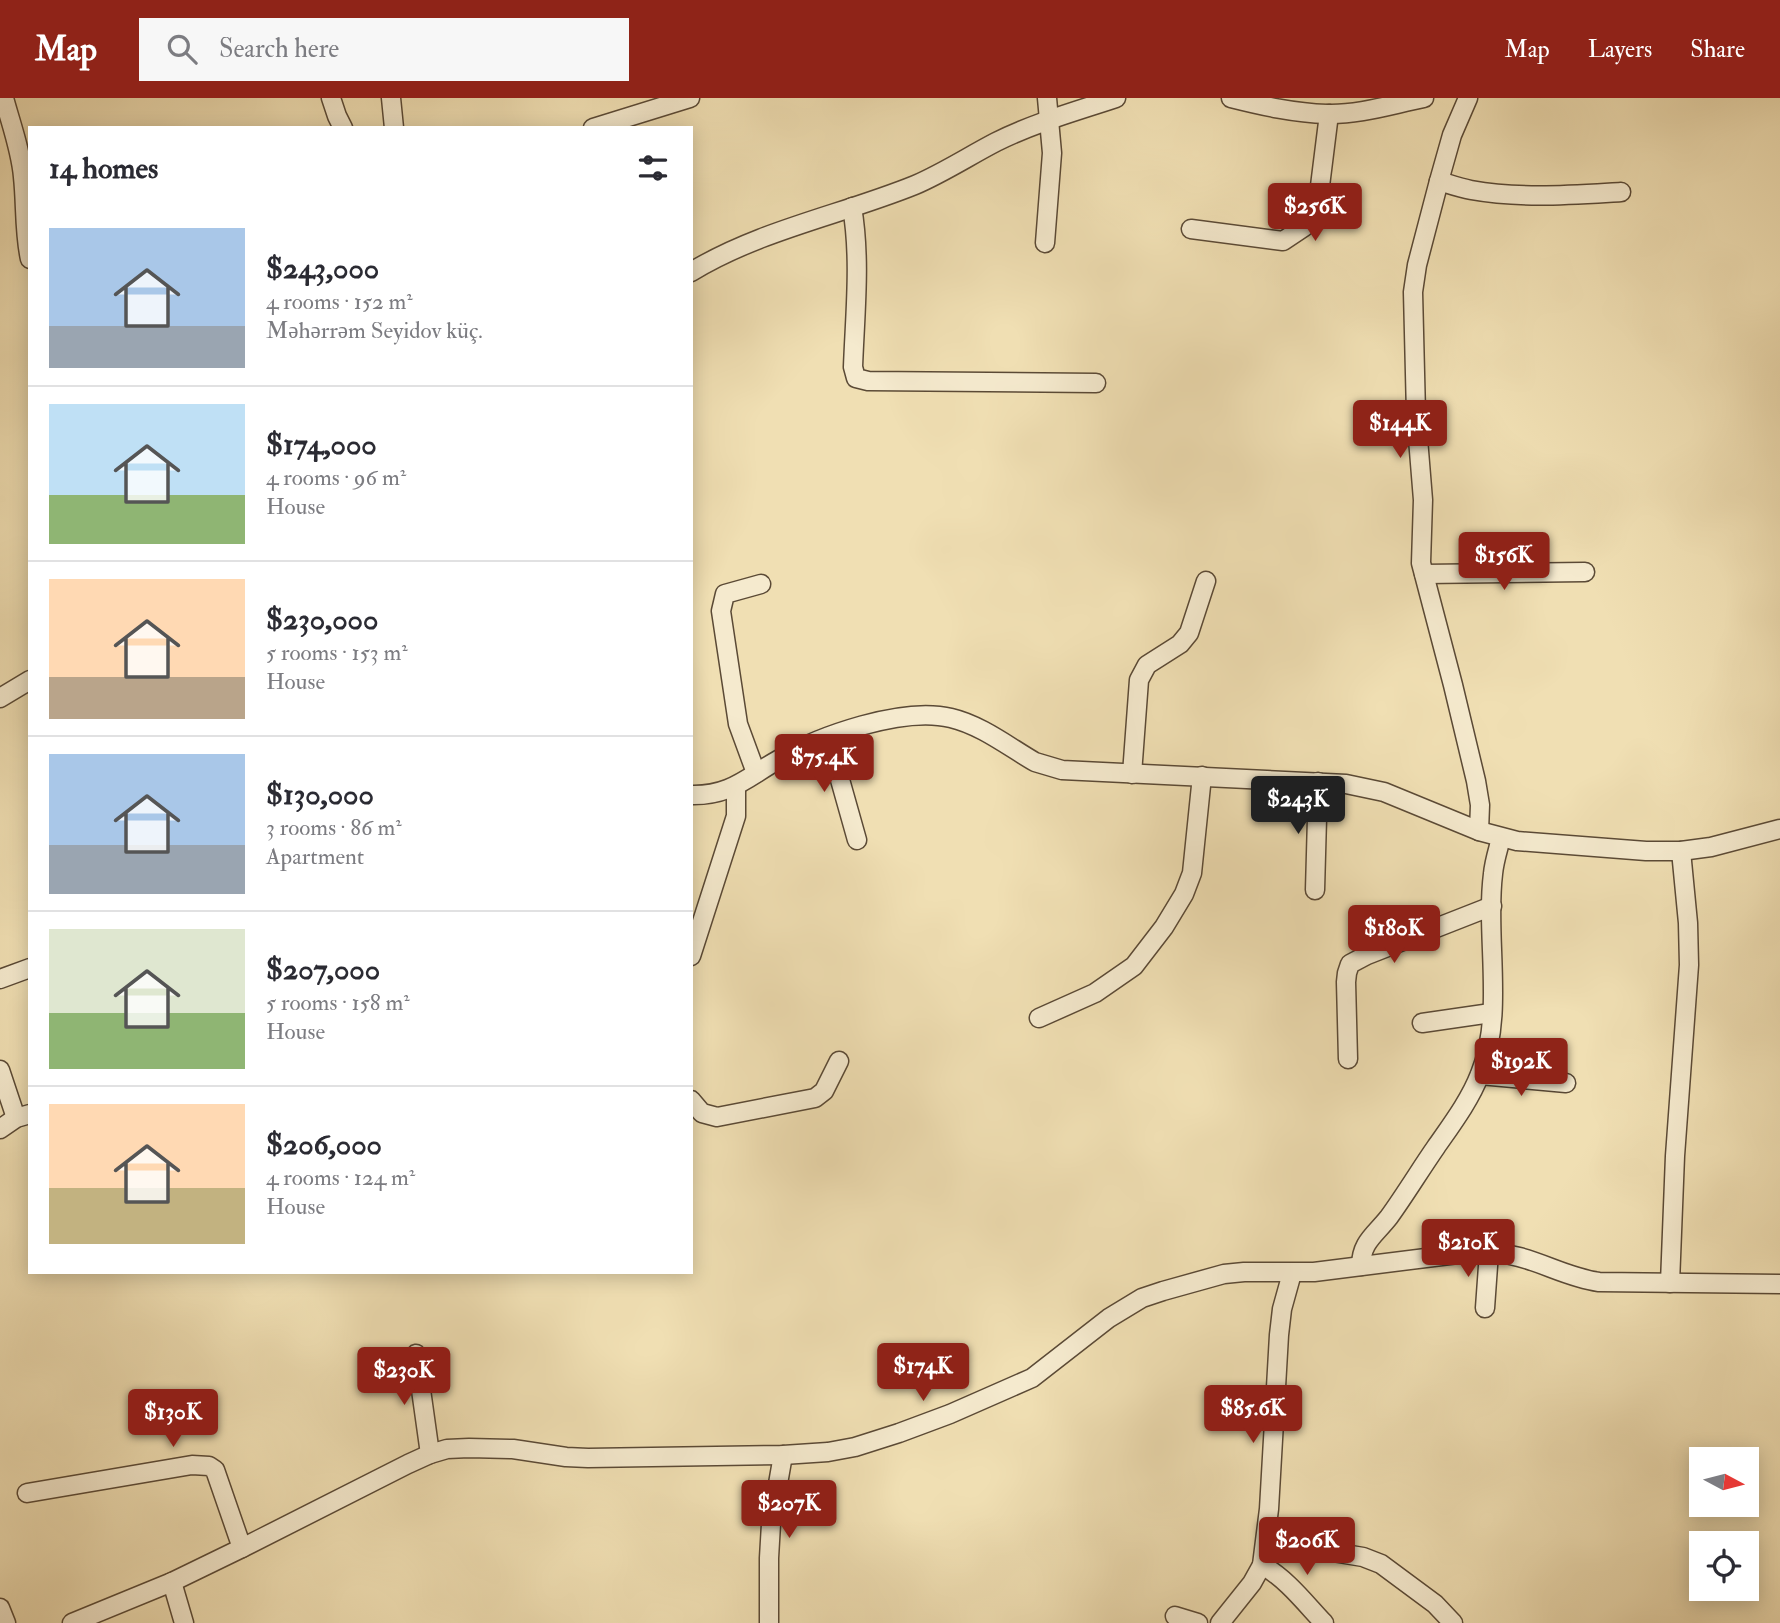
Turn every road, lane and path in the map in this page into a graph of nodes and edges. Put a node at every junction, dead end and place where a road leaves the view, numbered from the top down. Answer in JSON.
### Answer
{"nodes":[{"id":1,"x":4,"y":98,"type":"edge"},
{"id":2,"x":331,"y":98,"type":"edge"},
{"id":3,"x":391,"y":98,"type":"edge"},
{"id":4,"x":690,"y":98,"type":"edge"},
{"id":5,"x":1047,"y":98,"type":"edge"},
{"id":6,"x":1116,"y":98,"type":"edge"},
{"id":7,"x":1231,"y":98,"type":"edge"},
{"id":8,"x":1424,"y":98,"type":"edge"},
{"id":9,"x":1468,"y":98,"type":"edge"},
{"id":10,"x":1329,"y":114,"type":"junction"},
{"id":11,"x":1050,"y":120,"type":"junction"},
{"id":12,"x":342,"y":126,"type":"edge"},
{"id":13,"x":394,"y":126,"type":"edge"},
{"id":14,"x":599,"y":126,"type":"edge"},
{"id":15,"x":1439,"y":181,"type":"junction"},
{"id":16,"x":1621,"y":192,"type":"dead end"},
{"id":17,"x":852,"y":207,"type":"junction"},
{"id":18,"x":1191,"y":229,"type":"dead end"},
{"id":19,"x":1045,"y":243,"type":"dead end"},
{"id":20,"x":28,"y":245,"type":"edge"},
{"id":21,"x":693,"y":271,"type":"edge"},
{"id":22,"x":1096,"y":383,"type":"dead end"},
{"id":23,"x":1585,"y":572,"type":"dead end"},
{"id":24,"x":1424,"y":574,"type":"junction"},
{"id":25,"x":1206,"y":581,"type":"dead end"},
{"id":26,"x":761,"y":584,"type":"dead end"},
{"id":27,"x":28,"y":681,"type":"edge"},
{"id":28,"x":2,"y":694,"type":"edge"},
{"id":29,"x":828,"y":737,"type":"junction"},
{"id":30,"x":756,"y":773,"type":"junction"},
{"id":31,"x":1132,"y":774,"type":"junction"},
{"id":32,"x":1202,"y":776,"type":"junction"},
{"id":33,"x":1318,"y":782,"type":"junction"},
{"id":34,"x":736,"y":786,"type":"junction"},
{"id":35,"x":693,"y":795,"type":"edge"},
{"id":36,"x":1780,"y":829,"type":"edge"},
{"id":37,"x":1479,"y":831,"type":"junction"},
{"id":38,"x":1501,"y":838,"type":"junction"},
{"id":39,"x":857,"y":840,"type":"dead end"},
{"id":40,"x":1681,"y":851,"type":"junction"},
{"id":41,"x":1315,"y":890,"type":"dead end"},
{"id":42,"x":1492,"y":906,"type":"junction"},
{"id":43,"x":693,"y":950,"type":"edge"},
{"id":44,"x":28,"y":969,"type":"edge"},
{"id":45,"x":0,"y":979,"type":"edge"},
{"id":46,"x":1491,"y":1013,"type":"junction"},
{"id":47,"x":1039,"y":1017,"type":"dead end"},
{"id":48,"x":1422,"y":1023,"type":"dead end"},
{"id":49,"x":1348,"y":1059,"type":"dead end"},
{"id":50,"x":839,"y":1060,"type":"dead end"},
{"id":51,"x":0,"y":1070,"type":"edge"},
{"id":52,"x":1480,"y":1075,"type":"junction"},
{"id":53,"x":1566,"y":1083,"type":"dead end"},
{"id":54,"x":693,"y":1102,"type":"edge"},
{"id":55,"x":23,"y":1116,"type":"edge"},
{"id":56,"x":0,"y":1129,"type":"edge"},
{"id":57,"x":1489,"y":1252,"type":"junction"},
{"id":58,"x":1360,"y":1266,"type":"junction"},
{"id":59,"x":1292,"y":1273,"type":"junction"},
{"id":60,"x":1670,"y":1283,"type":"junction"},
{"id":61,"x":1780,"y":1284,"type":"edge"},
{"id":62,"x":1485,"y":1308,"type":"dead end"},
{"id":63,"x":416,"y":1354,"type":"dead end"},
{"id":64,"x":430,"y":1454,"type":"junction"},
{"id":65,"x":783,"y":1455,"type":"junction"},
{"id":66,"x":27,"y":1493,"type":"dead end"},
{"id":67,"x":1266,"y":1541,"type":"junction"},
{"id":68,"x":242,"y":1548,"type":"junction"},
{"id":69,"x":1262,"y":1565,"type":"junction"},
{"id":70,"x":172,"y":1582,"type":"junction"},
{"id":71,"x":0,"y":1608,"type":"edge"},
{"id":72,"x":1175,"y":1616,"type":"dead end"},
{"id":73,"x":6,"y":1623,"type":"edge"},
{"id":74,"x":72,"y":1623,"type":"edge"},
{"id":75,"x":184,"y":1623,"type":"edge"},
{"id":76,"x":769,"y":1623,"type":"edge"},
{"id":77,"x":1198,"y":1623,"type":"edge"},
{"id":78,"x":1220,"y":1623,"type":"edge"},
{"id":79,"x":1324,"y":1623,"type":"edge"},
{"id":80,"x":1453,"y":1623,"type":"edge"}],
"edges":[{"from":1,"to":20,"type":"street"},
{"from":2,"to":12,"type":"street"},
{"from":3,"to":13,"type":"street"},
{"from":4,"to":14,"type":"street"},
{"from":5,"to":11,"type":"street"},
{"from":6,"to":11,"type":"street"},
{"from":7,"to":10,"type":"street"},
{"from":8,"to":10,"type":"street"},
{"from":9,"to":15,"type":"street"},
{"from":10,"to":18,"type":"street"},
{"from":11,"to":17,"type":"street"},
{"from":11,"to":19,"type":"street"},
{"from":15,"to":16,"type":"street"},
{"from":15,"to":24,"type":"street"},
{"from":17,"to":21,"type":"street"},
{"from":17,"to":22,"type":"street"},
{"from":23,"to":24,"type":"street"},
{"from":24,"to":37,"type":"street"},
{"from":25,"to":31,"type":"street"},
{"from":26,"to":30,"type":"street"},
{"from":27,"to":28,"type":"street"},
{"from":29,"to":30,"type":"street"},
{"from":29,"to":31,"type":"street"},
{"from":29,"to":39,"type":"street"},
{"from":30,"to":34,"type":"street"},
{"from":31,"to":32,"type":"street"},
{"from":32,"to":33,"type":"street"},
{"from":32,"to":47,"type":"street"},
{"from":33,"to":37,"type":"street"},
{"from":33,"to":41,"type":"street"},
{"from":34,"to":35,"type":"street"},
{"from":34,"to":43,"type":"street"},
{"from":36,"to":40,"type":"street"},
{"from":37,"to":38,"type":"street"},
{"from":38,"to":40,"type":"street"},
{"from":38,"to":42,"type":"street"},
{"from":40,"to":60,"type":"street"},
{"from":42,"to":46,"type":"street"},
{"from":42,"to":49,"type":"street"},
{"from":44,"to":45,"type":"street"},
{"from":46,"to":48,"type":"street"},
{"from":46,"to":52,"type":"street"},
{"from":50,"to":54,"type":"street"},
{"from":51,"to":55,"type":"street"},
{"from":52,"to":53,"type":"street"},
{"from":52,"to":58,"type":"street"},
{"from":55,"to":56,"type":"street"},
{"from":57,"to":58,"type":"street"},
{"from":57,"to":60,"type":"street"},
{"from":57,"to":62,"type":"street"},
{"from":58,"to":59,"type":"street"},
{"from":59,"to":65,"type":"street"},
{"from":59,"to":67,"type":"street"},
{"from":60,"to":61,"type":"street"},
{"from":63,"to":64,"type":"street"},
{"from":64,"to":65,"type":"street"},
{"from":64,"to":68,"type":"street"},
{"from":65,"to":76,"type":"street"},
{"from":66,"to":68,"type":"street"},
{"from":67,"to":69,"type":"street"},
{"from":67,"to":80,"type":"street"},
{"from":68,"to":70,"type":"street"},
{"from":69,"to":78,"type":"street"},
{"from":69,"to":79,"type":"street"},
{"from":70,"to":74,"type":"street"},
{"from":70,"to":75,"type":"street"},
{"from":71,"to":73,"type":"street"},
{"from":72,"to":77,"type":"street"}]}
